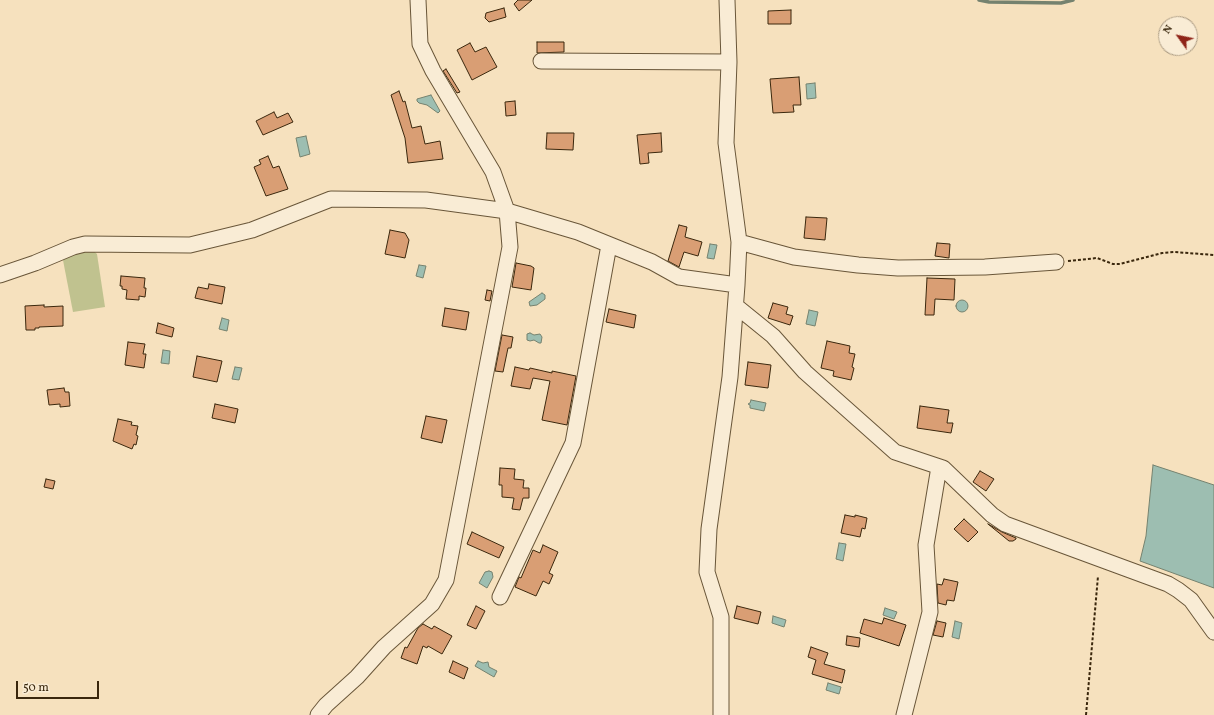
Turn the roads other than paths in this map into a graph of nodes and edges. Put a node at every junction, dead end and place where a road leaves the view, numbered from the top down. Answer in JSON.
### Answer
{"nodes":[{"id":1,"x":418,"y":0,"type":"edge"},
{"id":2,"x":727,"y":0,"type":"edge"},
{"id":3,"x":541,"y":61,"type":"dead end"},
{"id":4,"x":728,"y":62,"type":"junction"},
{"id":5,"x":507,"y":211,"type":"junction"},
{"id":6,"x":739,"y":242,"type":"junction"},
{"id":7,"x":609,"y":245,"type":"junction"},
{"id":8,"x":1056,"y":262,"type":"road end"},
{"id":9,"x":0,"y":275,"type":"edge"},
{"id":10,"x":738,"y":285,"type":"junction"},
{"id":11,"x":736,"y":306,"type":"junction"},
{"id":12,"x":939,"y":467,"type":"junction"},
{"id":13,"x":500,"y":598,"type":"dead end"},
{"id":14,"x":1214,"y":632,"type":"edge"},
{"id":15,"x":318,"y":715,"type":"edge"},
{"id":16,"x":721,"y":715,"type":"edge"},
{"id":17,"x":904,"y":715,"type":"edge"}],
"edges":[{"from":1,"to":5,"type":"street"},
{"from":2,"to":4,"type":"street"},
{"from":3,"to":4,"type":"street"},
{"from":4,"to":6,"type":"street"},
{"from":5,"to":7,"type":"street"},
{"from":5,"to":9,"type":"street"},
{"from":5,"to":15,"type":"street"},
{"from":6,"to":8,"type":"street"},
{"from":6,"to":10,"type":"street"},
{"from":7,"to":10,"type":"street"},
{"from":7,"to":13,"type":"street"},
{"from":10,"to":11,"type":"street"},
{"from":11,"to":12,"type":"street"},
{"from":11,"to":16,"type":"street"},
{"from":12,"to":14,"type":"street"},
{"from":12,"to":17,"type":"street"}]}
